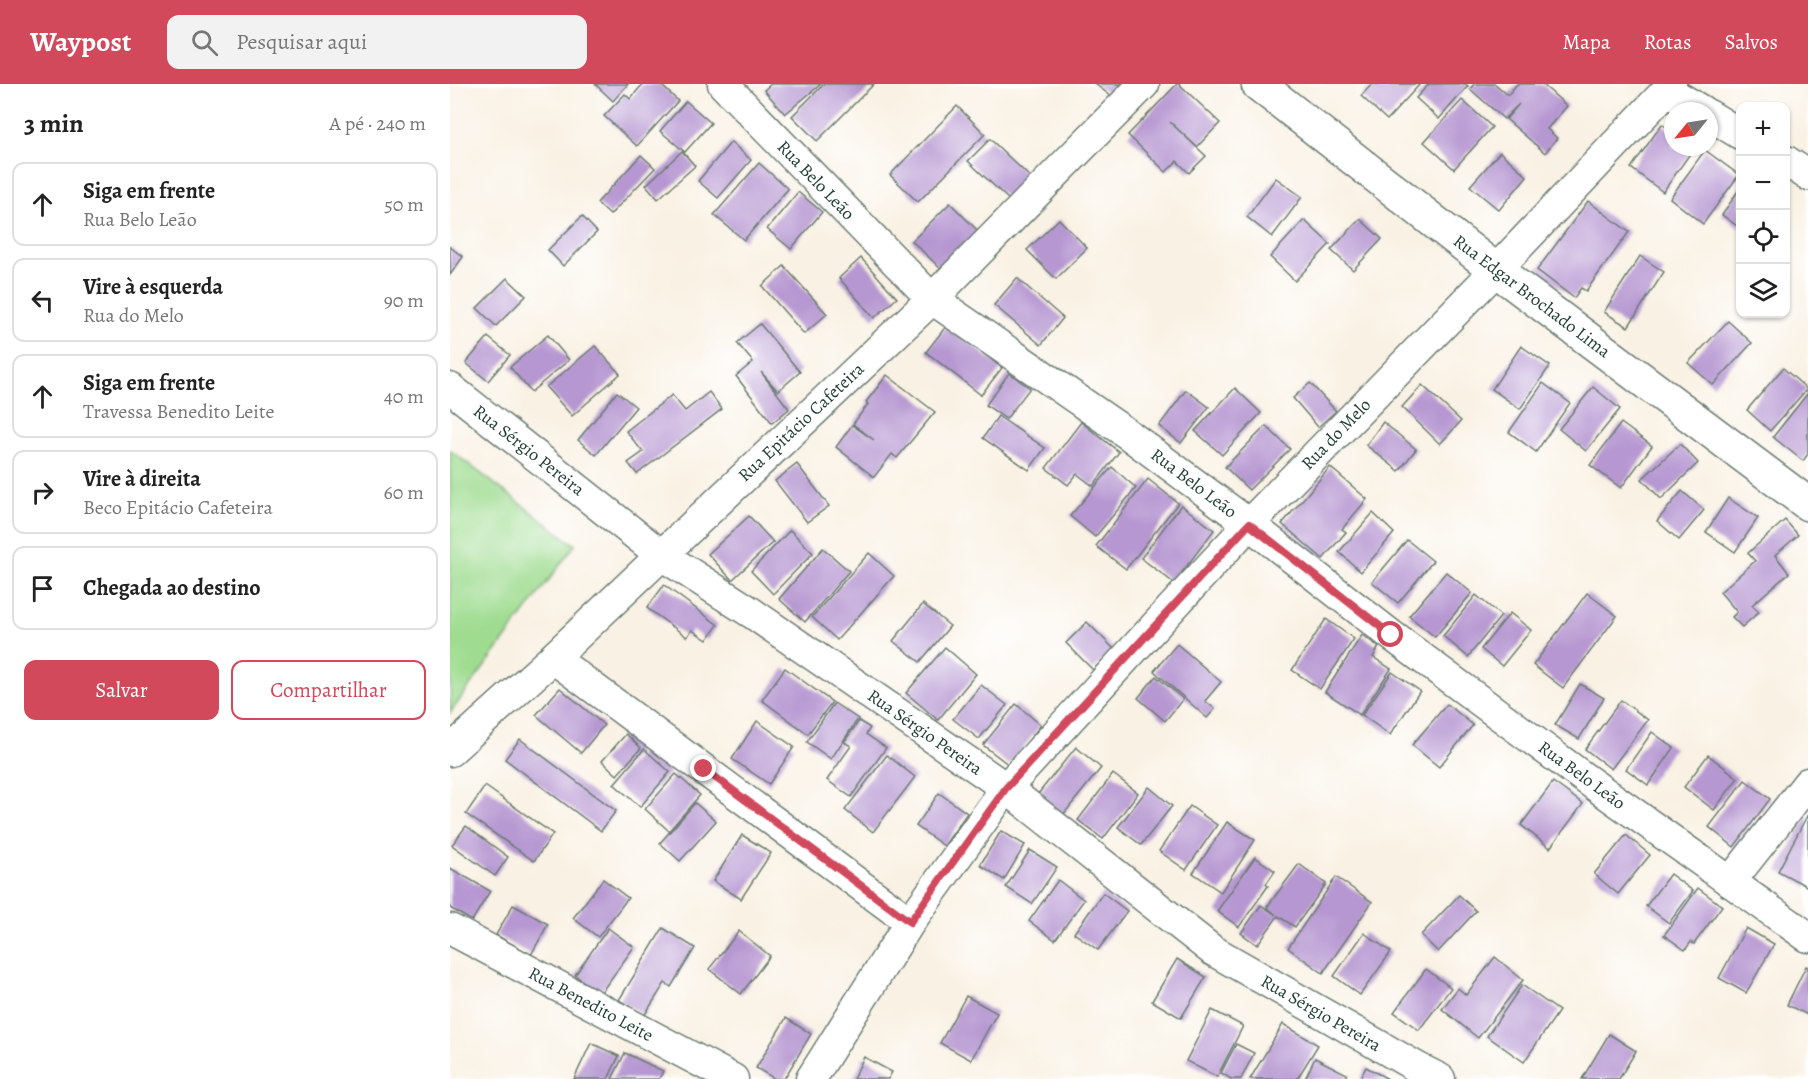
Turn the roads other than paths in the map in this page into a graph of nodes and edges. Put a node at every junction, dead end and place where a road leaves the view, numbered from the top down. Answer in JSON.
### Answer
{"nodes":[{"id":1,"x":723,"y":84,"type":"edge"},
{"id":2,"x":1144,"y":84,"type":"edge"},
{"id":3,"x":1258,"y":84,"type":"edge"},
{"id":4,"x":1669,"y":87,"type":"edge"},
{"id":5,"x":1690,"y":102,"type":"edge"},
{"id":6,"x":1718,"y":121,"type":"edge"},
{"id":7,"x":1736,"y":132,"type":"edge"},
{"id":8,"x":1790,"y":164,"type":"edge"},
{"id":9,"x":1808,"y":175,"type":"edge"},
{"id":10,"x":1496,"y":270,"type":"junction"},
{"id":11,"x":932,"y":299,"type":"junction"},
{"id":12,"x":450,"y":388,"type":"edge"},
{"id":13,"x":1808,"y":504,"type":"edge"},
{"id":14,"x":1249,"y":524,"type":"junction"},
{"id":15,"x":660,"y":554,"type":"junction"},
{"id":16,"x":553,"y":658,"type":"junction"},
{"id":17,"x":450,"y":751,"type":"edge"},
{"id":18,"x":1808,"y":783,"type":"edge"},
{"id":19,"x":1006,"y":788,"type":"junction"},
{"id":20,"x":1730,"y":882,"type":"junction"},
{"id":21,"x":910,"y":922,"type":"junction"},
{"id":22,"x":450,"y":929,"type":"edge"},
{"id":23,"x":1808,"y":937,"type":"edge"},
{"id":24,"x":733,"y":1079,"type":"edge"},
{"id":25,"x":811,"y":1079,"type":"edge"},
{"id":26,"x":1440,"y":1079,"type":"edge"}],
"edges":[{"from":1,"to":11,"type":"street","name":"Rua Belo Leão"},
{"from":2,"to":11,"type":"street","name":"Rua Epitácio Cafeteira"},
{"from":3,"to":10,"type":"main road","name":"Rua Edgar Brochado Lima"},
{"from":4,"to":5,"type":"street"},
{"from":4,"to":10,"type":"street","name":"Rua do Melo"},
{"from":6,"to":7,"type":"street"},
{"from":8,"to":9,"type":"street"},
{"from":10,"to":13,"type":"main road","name":"Rua Edgar Brochado Lima"},
{"from":10,"to":14,"type":"street","name":"Rua do Melo"},
{"from":11,"to":14,"type":"street","name":"Rua Belo Leão"},
{"from":11,"to":15,"type":"street","name":"Rua Epitácio Cafeteira"},
{"from":12,"to":15,"type":"street","name":"Rua Sérgio Pereira"},
{"from":14,"to":19,"type":"street","name":"Rua do Melo"},
{"from":14,"to":20,"type":"street","name":"Rua Belo Leão"},
{"from":15,"to":16,"type":"street","name":"Rua Epitácio Cafeteira"},
{"from":15,"to":19,"type":"street","name":"Rua Sérgio Pereira"},
{"from":16,"to":17,"type":"street","name":"Rua Epitácio Cafeteira"},
{"from":16,"to":21,"type":"street"},
{"from":18,"to":20,"type":"street"},
{"from":19,"to":21,"type":"street","name":"Rua do Melo"},
{"from":19,"to":26,"type":"street","name":"Rua Sérgio Pereira"},
{"from":20,"to":23,"type":"street","name":"Rua Belo Leão"},
{"from":21,"to":25,"type":"street","name":"Rua do Melo"},
{"from":22,"to":24,"type":"street","name":"Rua Benedito Leite"}]}
